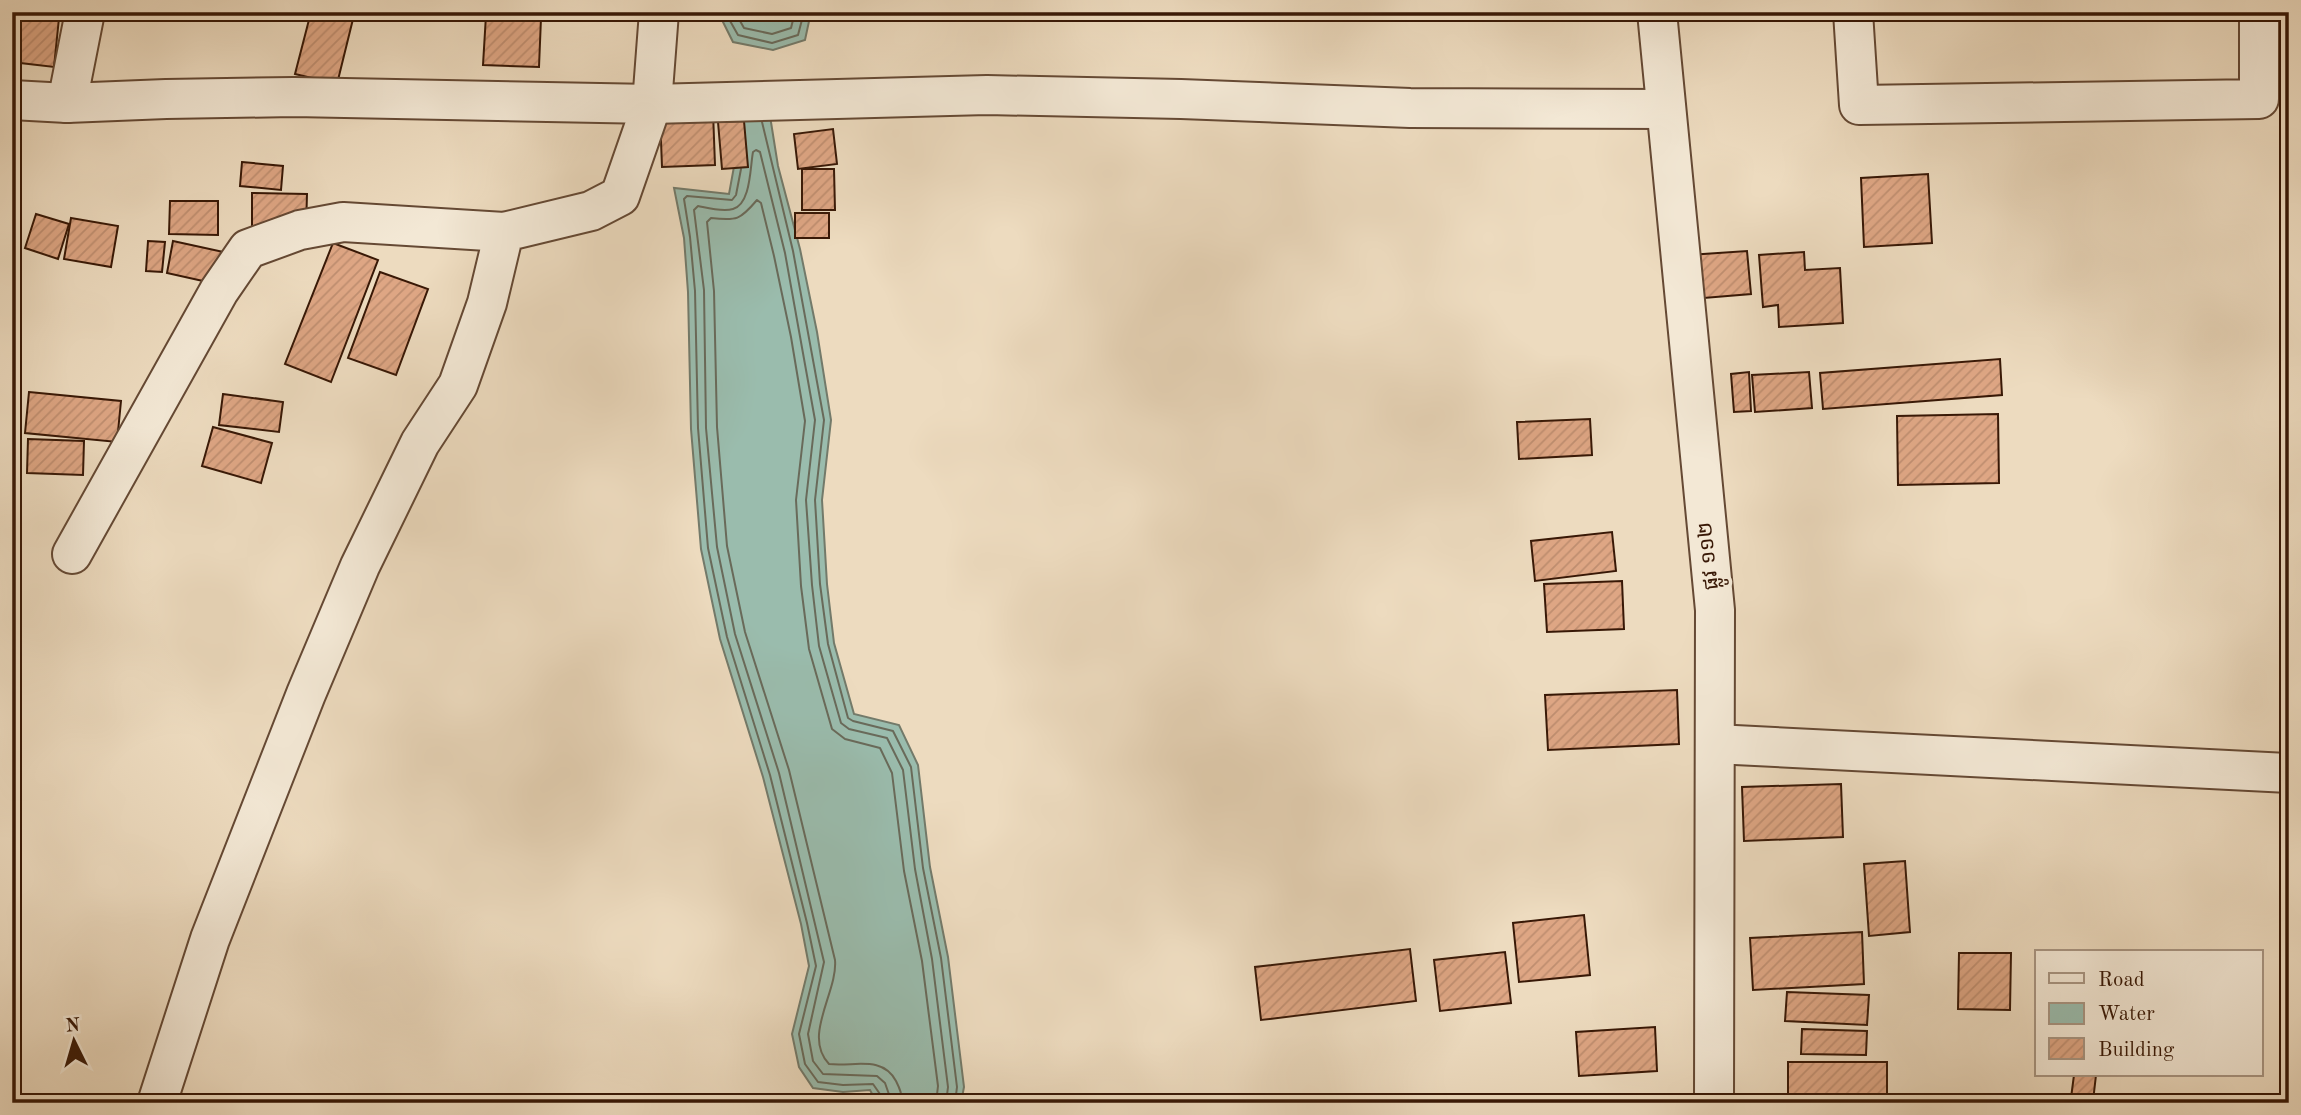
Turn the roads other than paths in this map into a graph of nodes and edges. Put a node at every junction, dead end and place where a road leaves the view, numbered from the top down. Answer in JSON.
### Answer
{"nodes":[{"id":1,"x":85,"y":12,"type":"edge"},
{"id":2,"x":659,"y":12,"type":"edge"},
{"id":3,"x":1657,"y":12,"type":"edge"},
{"id":4,"x":1853,"y":12,"type":"edge"},
{"id":5,"x":2259,"y":12,"type":"edge"},
{"id":6,"x":12,"y":100,"type":"edge"},
{"id":7,"x":67,"y":103,"type":"junction"},
{"id":8,"x":652,"y":104,"type":"junction"},
{"id":9,"x":1666,"y":109,"type":"junction"},
{"id":10,"x":504,"y":232,"type":"junction"},
{"id":11,"x":72,"y":554,"type":"dead end"},
{"id":12,"x":1715,"y":744,"type":"junction"},
{"id":13,"x":2289,"y":774,"type":"edge"},
{"id":14,"x":157,"y":1103,"type":"edge"},
{"id":15,"x":1714,"y":1103,"type":"edge"}],
"edges":[{"from":1,"to":7,"type":"street"},
{"from":2,"to":8,"type":"street"},
{"from":3,"to":9,"type":"street","name":"ផ្លូវ ១១២"},
{"from":4,"to":5,"type":"street"},
{"from":6,"to":7,"type":"street"},
{"from":7,"to":8,"type":"street"},
{"from":8,"to":9,"type":"street"},
{"from":8,"to":10,"type":"street"},
{"from":9,"to":12,"type":"street","name":"ផ្លូវ ១១២"},
{"from":10,"to":11,"type":"street"},
{"from":10,"to":14,"type":"street"},
{"from":12,"to":13,"type":"street"},
{"from":12,"to":15,"type":"street","name":"ផ្លូវ ១១២"}]}
